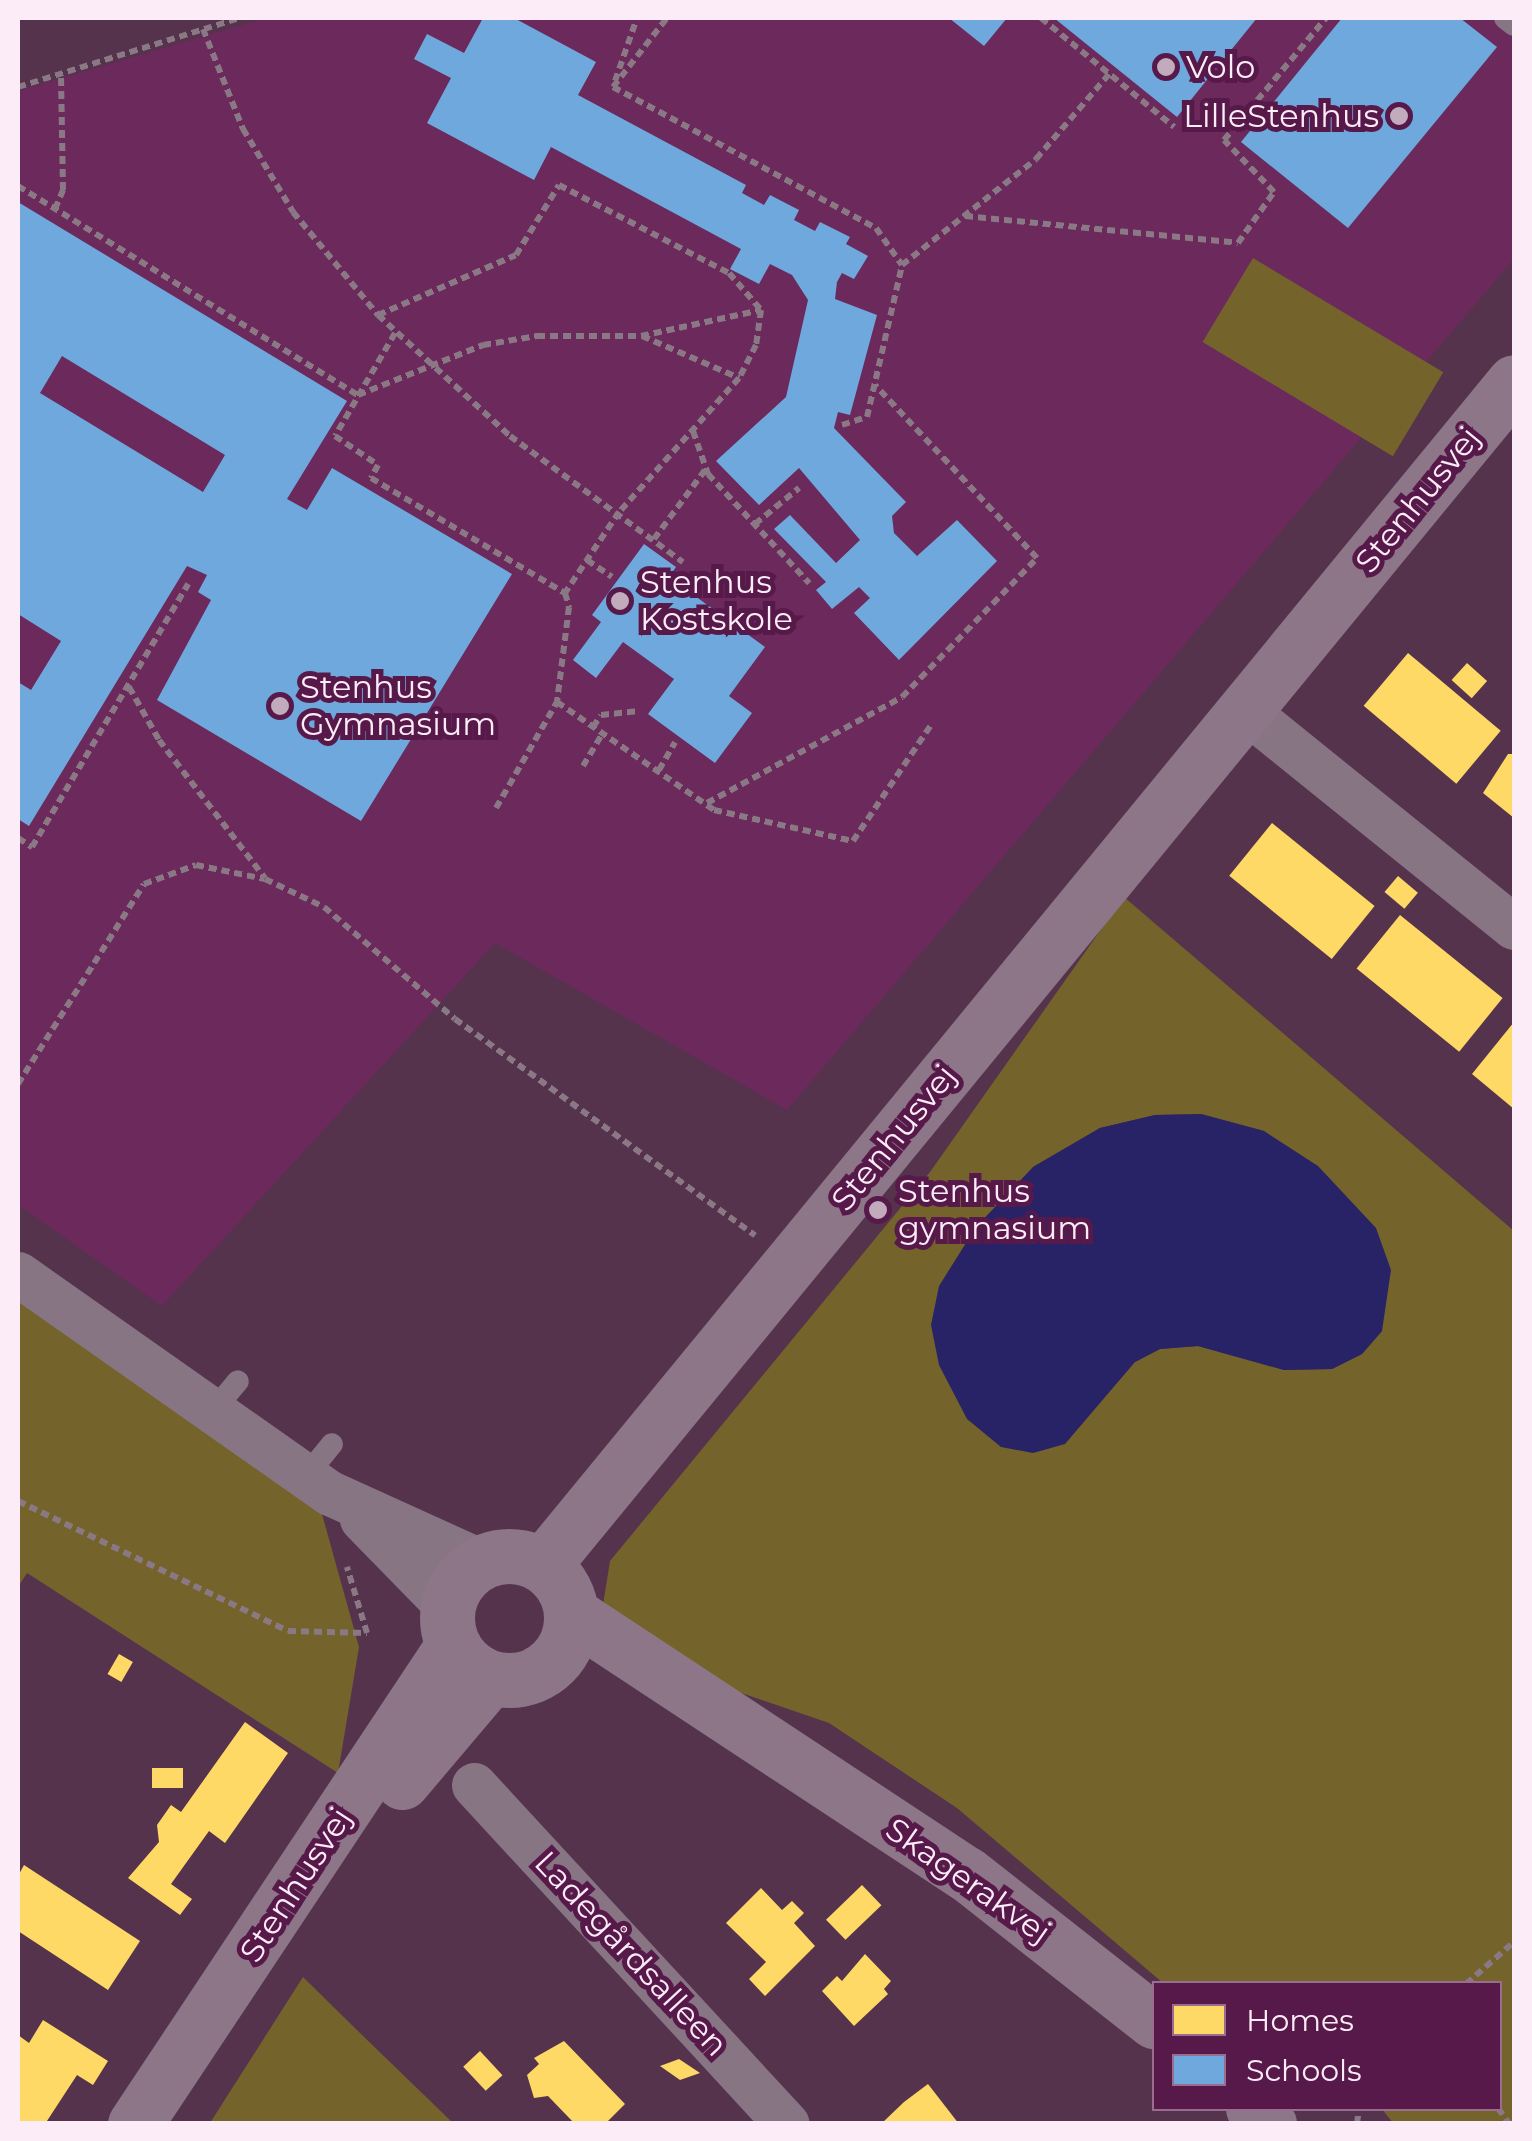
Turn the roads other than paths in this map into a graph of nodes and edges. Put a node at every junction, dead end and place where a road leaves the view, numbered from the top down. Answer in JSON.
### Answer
{"nodes":[{"id":1,"x":1505,"y":18,"type":"edge"},
{"id":2,"x":1514,"y":25,"type":"edge"},
{"id":3,"x":1514,"y":382,"type":"edge"},
{"id":4,"x":1246,"y":711,"type":"junction"},
{"id":5,"x":1514,"y":927,"type":"edge"},
{"id":6,"x":18,"y":1274,"type":"edge"},
{"id":7,"x":326,"y":1472,"type":"junction"},
{"id":8,"x":482,"y":1562,"type":"junction"},
{"id":9,"x":543,"y":1565,"type":"junction"},
{"id":10,"x":564,"y":1638,"type":"junction"},
{"id":11,"x":464,"y":1643,"type":"junction"},
{"id":12,"x":474,"y":1785,"type":"dead end"},
{"id":13,"x":1152,"y":2019,"type":"edge"},
{"id":14,"x":135,"y":2124,"type":"edge"},
{"id":15,"x":172,"y":2124,"type":"edge"},
{"id":16,"x":787,"y":2124,"type":"edge"}],
"edges":[{"from":1,"to":2,"type":"lane"},
{"from":3,"to":4,"type":"street","name":"Stenhusvej"},
{"from":4,"to":5,"type":"street"},
{"from":4,"to":9,"type":"street","name":"Stenhusvej"},
{"from":6,"to":7,"type":"street"},
{"from":7,"to":8,"type":"street"},
{"from":7,"to":11,"type":"street"},
{"from":8,"to":9,"type":"street"},
{"from":8,"to":11,"type":"street"},
{"from":9,"to":10,"type":"street"},
{"from":10,"to":11,"type":"street"},
{"from":10,"to":13,"type":"street","name":"Skagerakvej"},
{"from":11,"to":14,"type":"street","name":"Stenhusvej"},
{"from":11,"to":15,"type":"street","name":"Stenhusvej"},
{"from":12,"to":16,"type":"street","name":"Ladegårdsalleen"}]}
